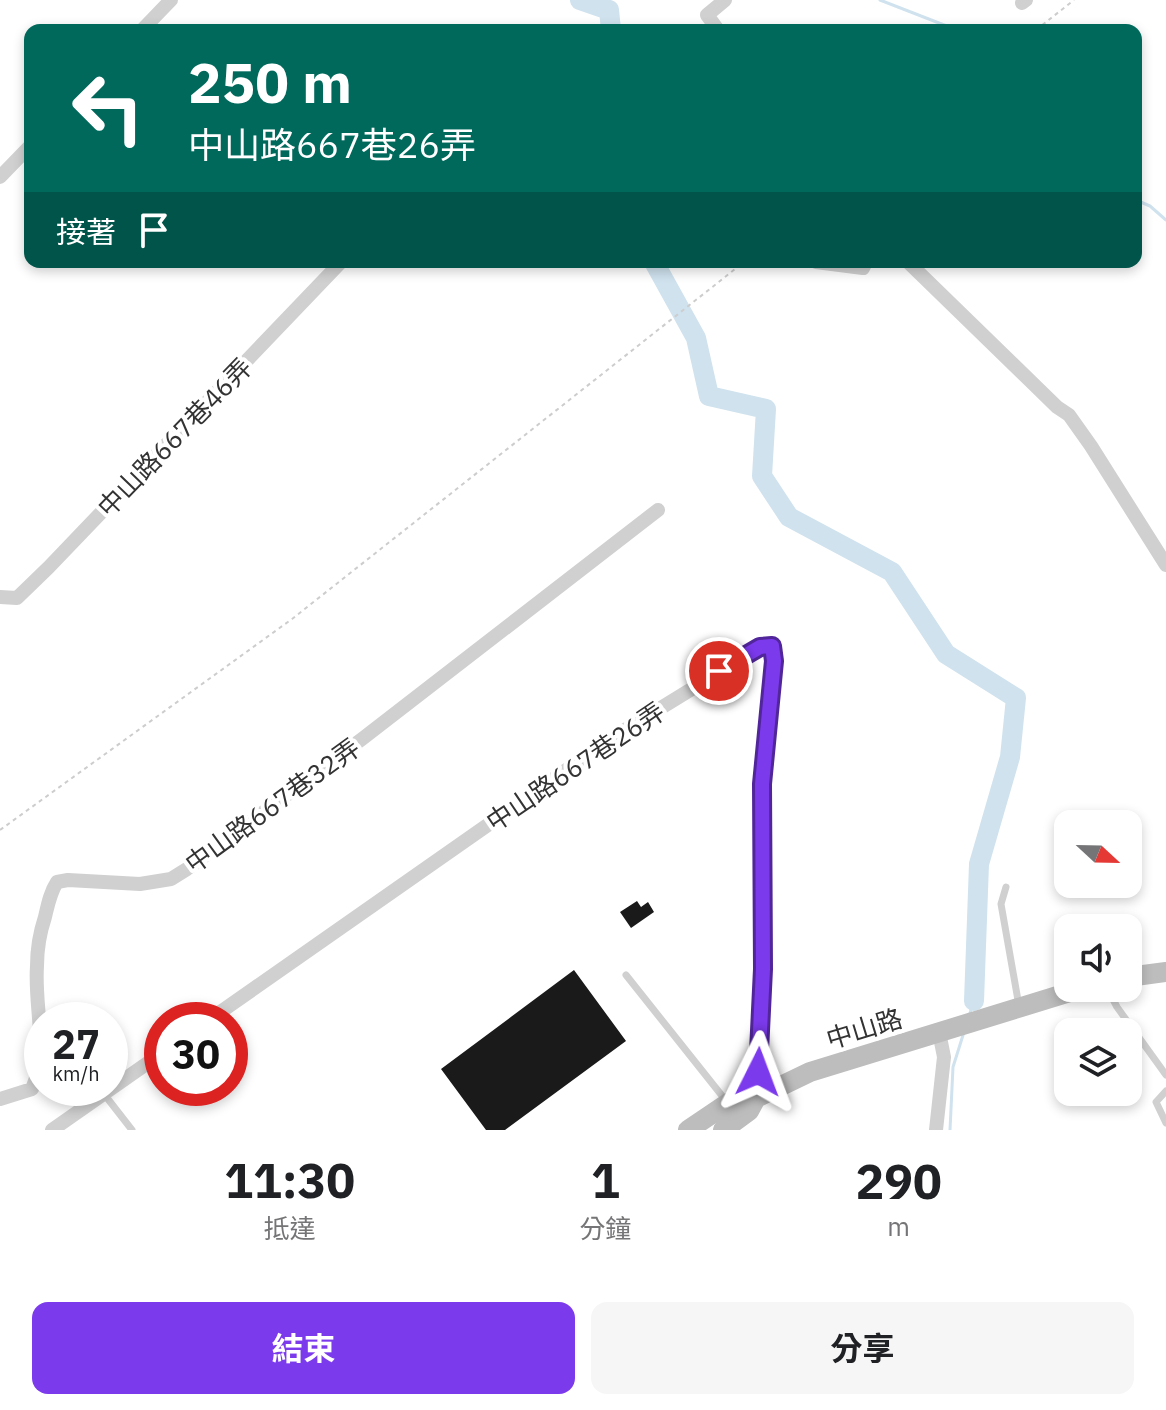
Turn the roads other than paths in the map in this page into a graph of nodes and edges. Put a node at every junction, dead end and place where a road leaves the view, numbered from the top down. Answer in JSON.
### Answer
{"nodes":[{"id":1,"x":171,"y":0,"type":"edge"},
{"id":2,"x":725,"y":0,"type":"edge"},
{"id":3,"x":148,"y":24,"type":"edge"},
{"id":4,"x":714,"y":24,"type":"edge"},
{"id":5,"x":24,"y":152,"type":"edge"},
{"id":6,"x":0,"y":177,"type":"edge"},
{"id":7,"x":335,"y":268,"type":"edge"},
{"id":8,"x":914,"y":268,"type":"edge"},
{"id":9,"x":658,"y":510,"type":"dead end"},
{"id":10,"x":1166,"y":565,"type":"edge"},
{"id":11,"x":0,"y":597,"type":"edge"},
{"id":12,"x":1006,"y":887,"type":"dead end"},
{"id":13,"x":1166,"y":972,"type":"edge"},
{"id":14,"x":626,"y":975,"type":"dead end"},
{"id":15,"x":1142,"y":975,"type":"edge"},
{"id":16,"x":1054,"y":998,"type":"edge"},
{"id":17,"x":235,"y":1002,"type":"edge"},
{"id":18,"x":1114,"y":1002,"type":"edge"},
{"id":19,"x":1019,"y":1009,"type":"junction"},
{"id":20,"x":942,"y":1031,"type":"junction"},
{"id":21,"x":1166,"y":1075,"type":"edge"},
{"id":22,"x":1166,"y":1091,"type":"edge"},
{"id":23,"x":756,"y":1098,"type":"junction"},
{"id":24,"x":0,"y":1099,"type":"edge"},
{"id":25,"x":87,"y":1106,"type":"edge"},
{"id":26,"x":113,"y":1106,"type":"edge"},
{"id":27,"x":730,"y":1117,"type":"edge"},
{"id":28,"x":1166,"y":1123,"type":"edge"},
{"id":29,"x":52,"y":1130,"type":"edge"},
{"id":30,"x":132,"y":1130,"type":"edge"},
{"id":31,"x":688,"y":1130,"type":"edge"},
{"id":32,"x":936,"y":1130,"type":"edge"}],
"edges":[{"from":1,"to":3,"type":"street"},
{"from":2,"to":4,"type":"street"},
{"from":5,"to":6,"type":"street"},
{"from":7,"to":11,"type":"street","name":"中山路667巷46弄"},
{"from":8,"to":10,"type":"street"},
{"from":9,"to":24,"type":"street","name":"中山路667巷32弄"},
{"from":12,"to":19,"type":"lane"},
{"from":13,"to":15,"type":"street"},
{"from":14,"to":27,"type":"lane"},
{"from":16,"to":19,"type":"street"},
{"from":17,"to":23,"type":"street","name":"中山路667巷26弄"},
{"from":18,"to":21,"type":"lane"},
{"from":19,"to":20,"type":"street","name":"中山路"},
{"from":20,"to":23,"type":"street","name":"中山路"},
{"from":20,"to":32,"type":"street"},
{"from":22,"to":28,"type":"lane"},
{"from":23,"to":27,"type":"street","name":"中山路"},
{"from":25,"to":29,"type":"street"},
{"from":26,"to":30,"type":"lane"},
{"from":27,"to":31,"type":"street","name":"中山路"}]}
